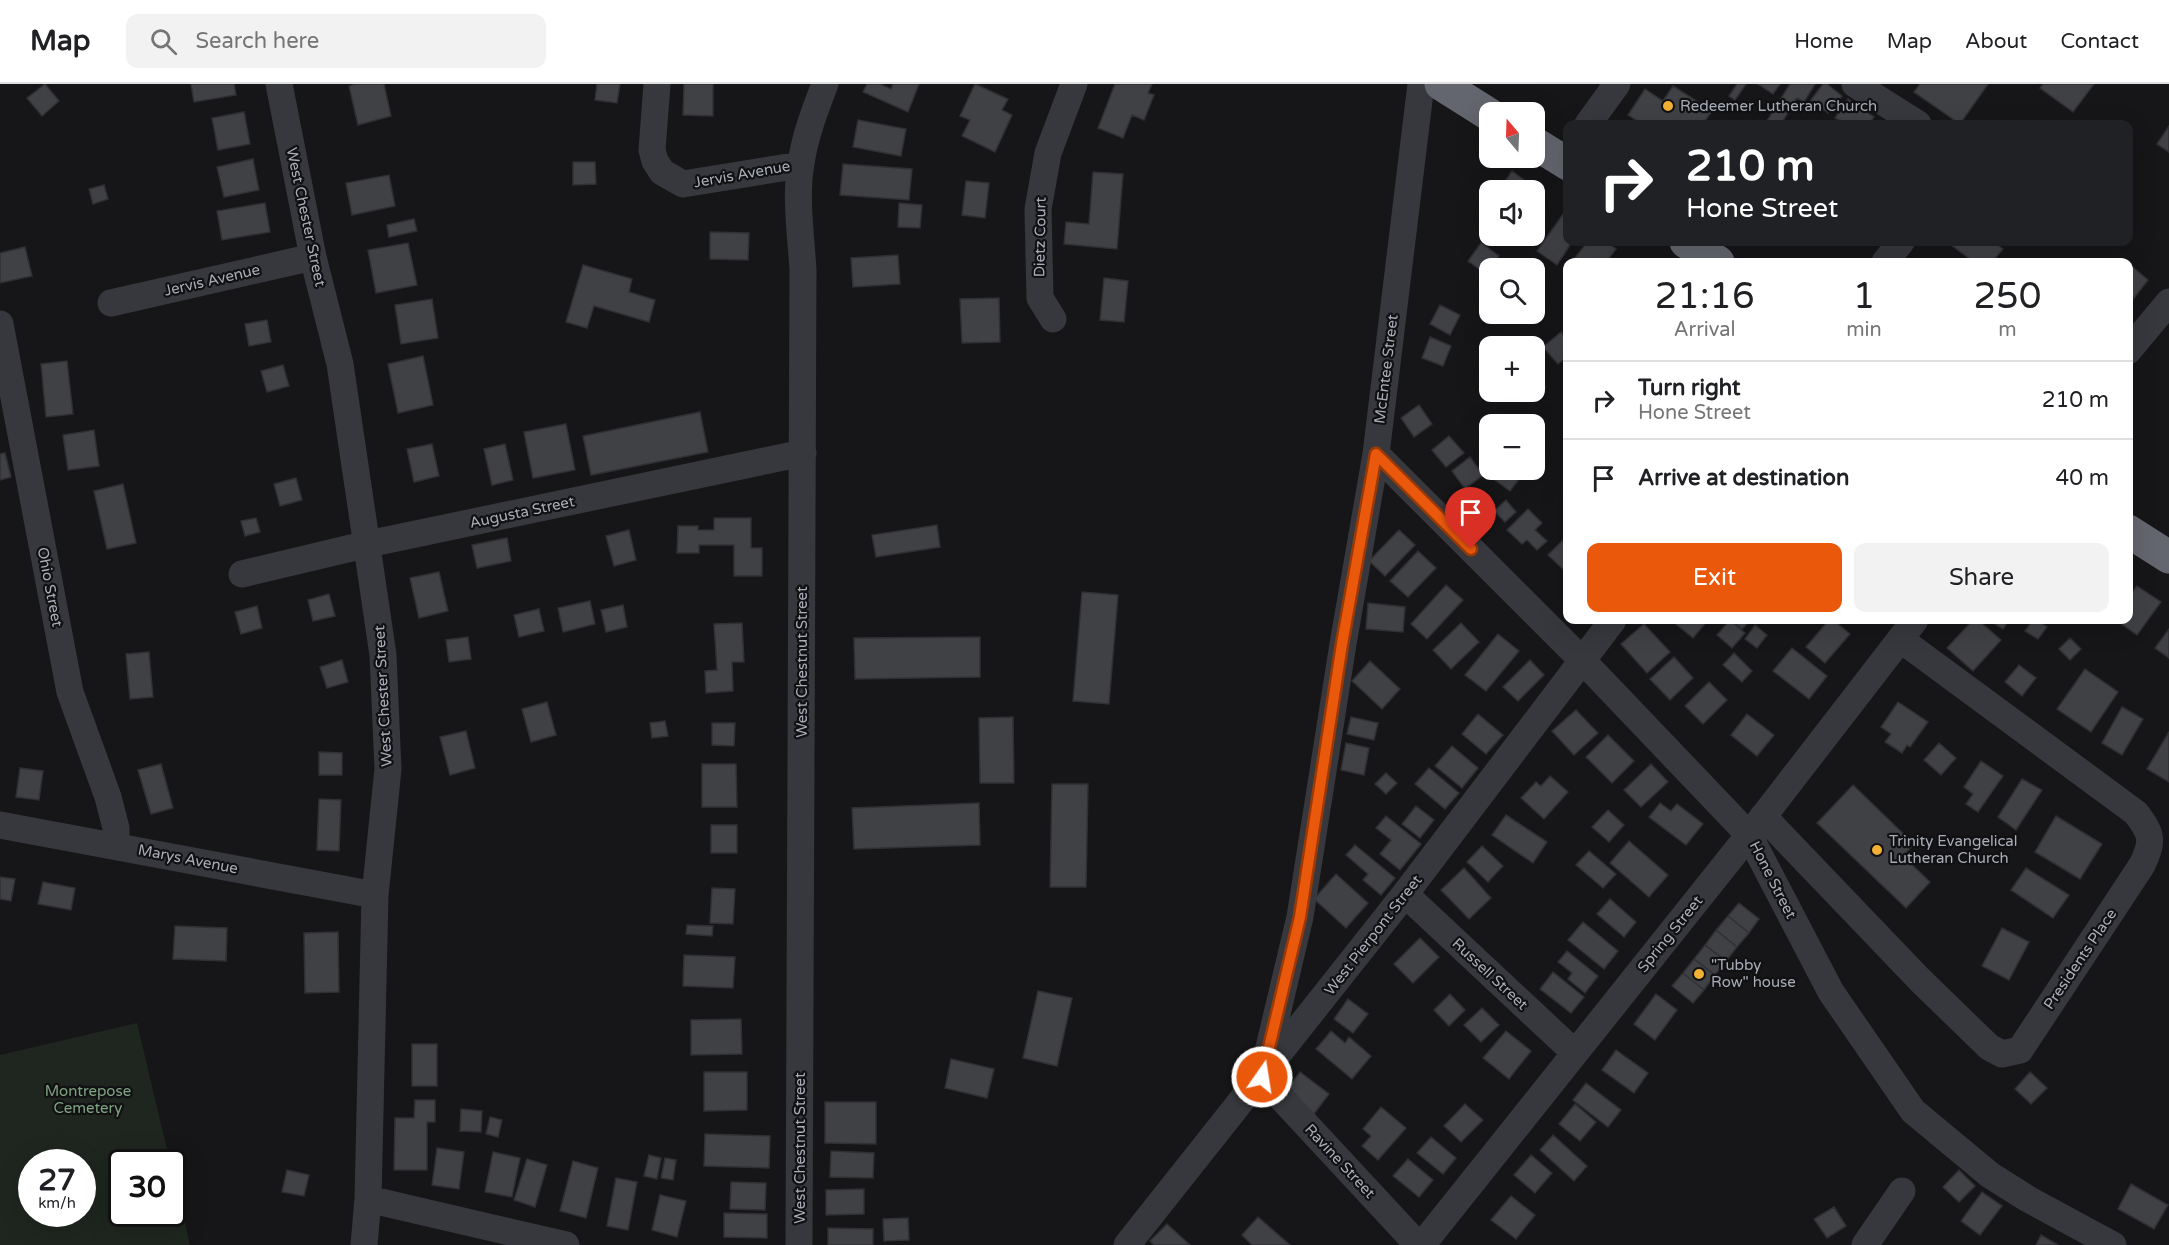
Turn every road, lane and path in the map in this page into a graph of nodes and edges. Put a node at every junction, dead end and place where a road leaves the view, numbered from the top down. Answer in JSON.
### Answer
{"nodes":[{"id":1,"x":279,"y":84,"type":"edge"},
{"id":2,"x":657,"y":84,"type":"edge"},
{"id":3,"x":825,"y":84,"type":"edge"},
{"id":4,"x":1074,"y":84,"type":"edge"},
{"id":5,"x":1421,"y":84,"type":"edge"},
{"id":6,"x":1441,"y":84,"type":"edge"},
{"id":7,"x":1617,"y":84,"type":"edge"},
{"id":8,"x":1855,"y":84,"type":"edge"},
{"id":9,"x":1479,"y":108,"type":"edge"},
{"id":10,"x":1591,"y":120,"type":"edge"},
{"id":11,"x":1912,"y":120,"type":"edge"},
{"id":12,"x":1545,"y":148,"type":"edge"},
{"id":13,"x":1563,"y":158,"type":"edge"},
{"id":14,"x":800,"y":165,"type":"junction"},
{"id":15,"x":1692,"y":246,"type":"edge"},
{"id":16,"x":1898,"y":246,"type":"edge"},
{"id":17,"x":313,"y":257,"type":"junction"},
{"id":18,"x":1712,"y":258,"type":"edge"},
{"id":19,"x":1888,"y":258,"type":"edge"},
{"id":20,"x":2169,"y":302,"type":"edge"},
{"id":21,"x":111,"y":303,"type":"dead end"},
{"id":22,"x":1053,"y":319,"type":"dead end"},
{"id":23,"x":0,"y":324,"type":"edge"},
{"id":24,"x":2133,"y":345,"type":"edge"},
{"id":25,"x":803,"y":453,"type":"junction"},
{"id":26,"x":1376,"y":454,"type":"junction"},
{"id":27,"x":2133,"y":534,"type":"edge"},
{"id":28,"x":368,"y":544,"type":"junction"},
{"id":29,"x":2169,"y":557,"type":"edge"},
{"id":30,"x":242,"y":574,"type":"dead end"},
{"id":31,"x":1610,"y":624,"type":"edge"},
{"id":32,"x":1908,"y":629,"type":"edge"},
{"id":33,"x":1582,"y":660,"type":"junction"},
{"id":34,"x":0,"y":825,"type":"edge"},
{"id":35,"x":1756,"y":825,"type":"junction"},
{"id":36,"x":116,"y":846,"type":"junction"},
{"id":37,"x":1405,"y":894,"type":"junction"},
{"id":38,"x":375,"y":895,"type":"junction"},
{"id":39,"x":1575,"y":1053,"type":"junction"},
{"id":40,"x":1262,"y":1077,"type":"junction"},
{"id":41,"x":1902,"y":1191,"type":"dead end"},
{"id":42,"x":368,"y":1200,"type":"junction"},
{"id":43,"x":364,"y":1245,"type":"edge"},
{"id":44,"x":566,"y":1245,"type":"edge"},
{"id":45,"x":799,"y":1245,"type":"edge"},
{"id":46,"x":1127,"y":1245,"type":"edge"},
{"id":47,"x":1420,"y":1245,"type":"edge"},
{"id":48,"x":1865,"y":1245,"type":"edge"},
{"id":49,"x":2113,"y":1245,"type":"edge"}],
"edges":[{"from":1,"to":17,"type":"street","name":"West Chester Street"},
{"from":2,"to":14,"type":"street","name":"Jervis Avenue"},
{"from":3,"to":14,"type":"street","name":"West Chestnut Street"},
{"from":4,"to":22,"type":"street","name":"Dietz Court"},
{"from":5,"to":26,"type":"street","name":"McEntee Street"},
{"from":6,"to":9,"type":"highway"},
{"from":7,"to":10,"type":"street"},
{"from":8,"to":11,"type":"street"},
{"from":12,"to":13,"type":"highway"},
{"from":14,"to":25,"type":"street","name":"West Chestnut Street"},
{"from":15,"to":18,"type":"highway"},
{"from":16,"to":19,"type":"street"},
{"from":17,"to":21,"type":"street","name":"Jervis Avenue"},
{"from":17,"to":28,"type":"street","name":"West Chester Street"},
{"from":20,"to":24,"type":"street"},
{"from":23,"to":36,"type":"street","name":"Ohio Street"},
{"from":25,"to":28,"type":"street","name":"Augusta Street"},
{"from":25,"to":45,"type":"street","name":"West Chestnut Street"},
{"from":26,"to":33,"type":"street","name":"Hone Street"},
{"from":26,"to":40,"type":"street","name":"McEntee Street"},
{"from":27,"to":29,"type":"highway"},
{"from":28,"to":30,"type":"street","name":"Augusta Street"},
{"from":28,"to":38,"type":"street","name":"West Chester Street"},
{"from":31,"to":33,"type":"street","name":"West Pierpont Street"},
{"from":32,"to":35,"type":"street","name":"Spring Street"},
{"from":32,"to":35,"type":"street","name":"Presidents Place"},
{"from":33,"to":35,"type":"street","name":"Hone Street"},
{"from":33,"to":37,"type":"street","name":"West Pierpont Street"},
{"from":34,"to":36,"type":"street","name":"Marys Avenue"},
{"from":35,"to":39,"type":"street","name":"Spring Street"},
{"from":35,"to":49,"type":"street","name":"Hone Street"},
{"from":36,"to":38,"type":"street","name":"Marys Avenue"},
{"from":37,"to":39,"type":"street","name":"Russell Street"},
{"from":37,"to":40,"type":"street","name":"West Pierpont Street"},
{"from":38,"to":42,"type":"street","name":"West Chester Street"},
{"from":39,"to":47,"type":"street","name":"Spring Street"},
{"from":40,"to":46,"type":"street","name":"West Pierpont Street"},
{"from":40,"to":47,"type":"street","name":"Ravine Street"},
{"from":41,"to":48,"type":"street"},
{"from":42,"to":43,"type":"street","name":"West Chester Street"},
{"from":42,"to":44,"type":"street"}]}
